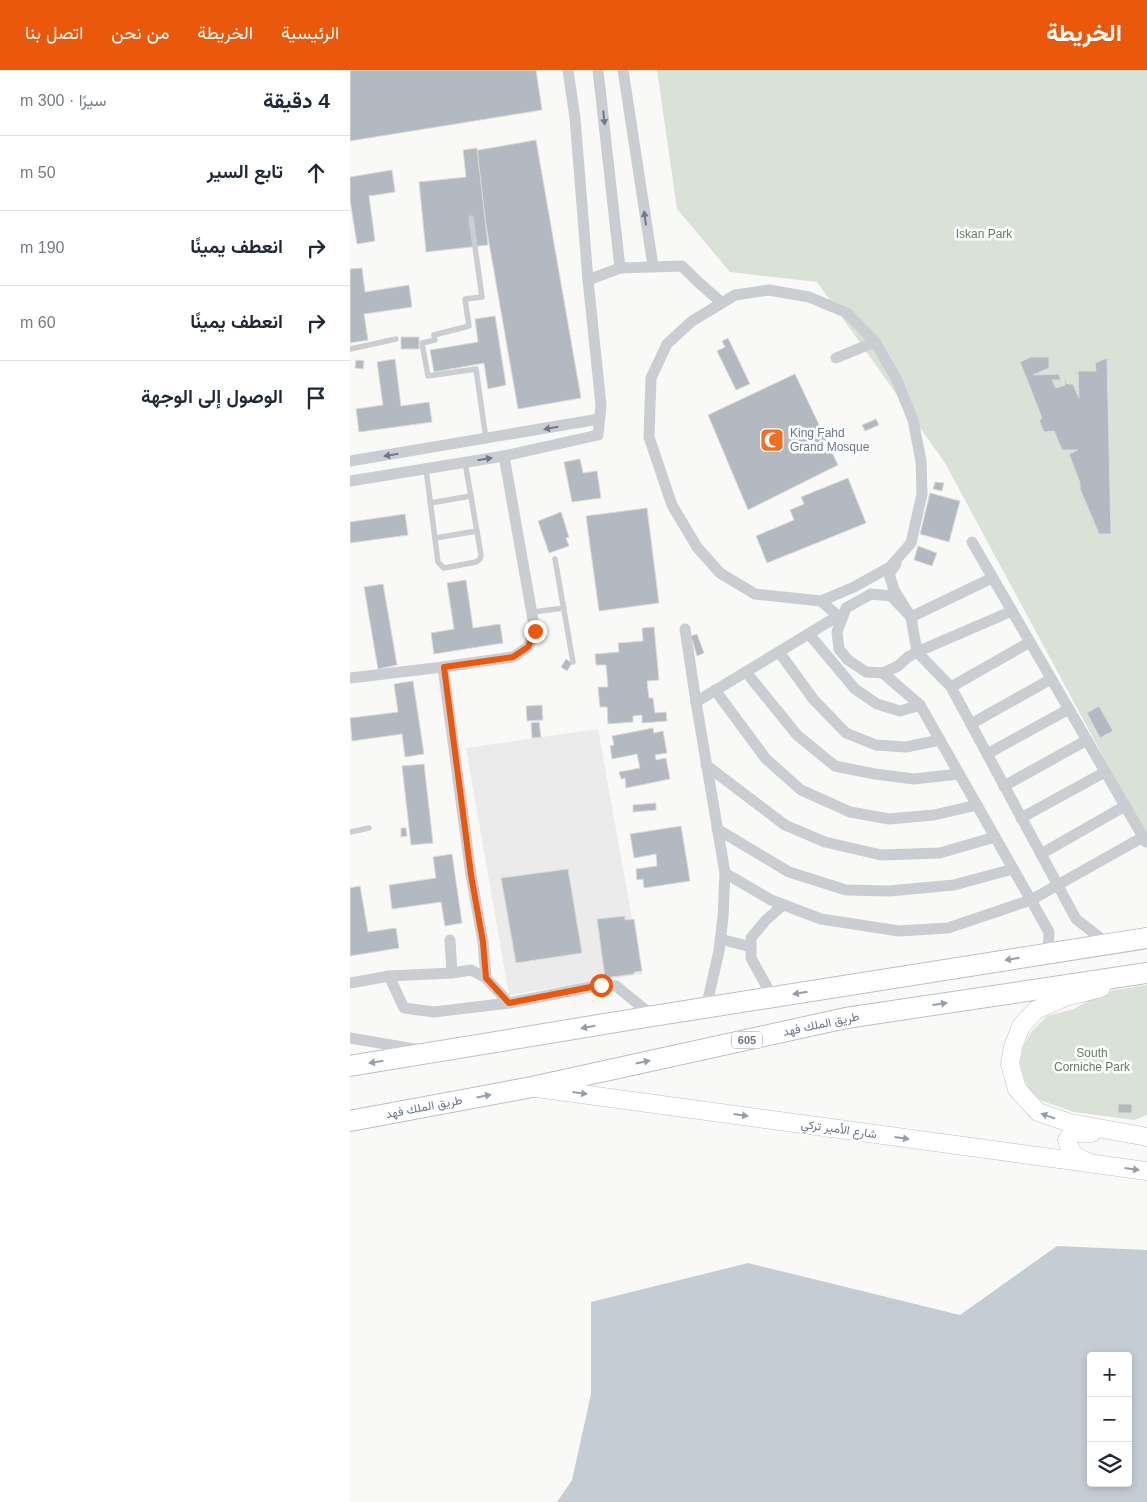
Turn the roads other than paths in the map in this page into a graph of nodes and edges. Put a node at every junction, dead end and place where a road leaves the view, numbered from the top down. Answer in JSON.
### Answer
{"nodes":[{"id":1,"x":568,"y":70,"type":"edge"},
{"id":2,"x":598,"y":70,"type":"edge"},
{"id":3,"x":623,"y":70,"type":"edge"},
{"id":4,"x":471,"y":218,"type":"dead end"},
{"id":5,"x":652,"y":266,"type":"junction"},
{"id":6,"x":620,"y":268,"type":"junction"},
{"id":7,"x":588,"y":280,"type":"junction"},
{"id":8,"x":722,"y":302,"type":"junction"},
{"id":9,"x":396,"y":339,"type":"dead end"},
{"id":10,"x":875,"y":342,"type":"junction"},
{"id":11,"x":350,"y":349,"type":"edge"},
{"id":12,"x":836,"y":358,"type":"dead end"},
{"id":13,"x":600,"y":420,"type":"junction"},
{"id":14,"x":486,"y":439,"type":"junction"},
{"id":15,"x":504,"y":456,"type":"junction"},
{"id":16,"x":350,"y":462,"type":"edge"},
{"id":17,"x":465,"y":462,"type":"junction"},
{"id":18,"x":426,"y":469,"type":"junction"},
{"id":19,"x":350,"y":481,"type":"edge"},
{"id":20,"x":471,"y":496,"type":"junction"},
{"id":21,"x":430,"y":503,"type":"junction"},
{"id":22,"x":477,"y":531,"type":"junction"},
{"id":23,"x":435,"y":538,"type":"junction"},
{"id":24,"x":972,"y":542,"type":"dead end"},
{"id":25,"x":905,"y":550,"type":"junction"},
{"id":26,"x":556,"y":559,"type":"dead end"},
{"id":27,"x":992,"y":578,"type":"junction"},
{"id":28,"x":821,"y":601,"type":"junction"},
{"id":29,"x":564,"y":608,"type":"junction"},
{"id":30,"x":1012,"y":611,"type":"junction"},
{"id":31,"x":532,"y":612,"type":"junction"},
{"id":32,"x":838,"y":616,"type":"junction"},
{"id":33,"x":911,"y":617,"type":"junction"},
{"id":34,"x":685,"y":629,"type":"dead end"},
{"id":35,"x":837,"y":632,"type":"junction"},
{"id":36,"x":809,"y":634,"type":"junction"},
{"id":37,"x":1030,"y":642,"type":"junction"},
{"id":38,"x":779,"y":652,"type":"junction"},
{"id":39,"x":917,"y":652,"type":"junction"},
{"id":40,"x":573,"y":662,"type":"dead end"},
{"id":41,"x":444,"y":667,"type":"junction"},
{"id":42,"x":746,"y":672,"type":"junction"},
{"id":43,"x":883,"y":672,"type":"junction"},
{"id":44,"x":350,"y":678,"type":"edge"},
{"id":45,"x":1051,"y":679,"type":"junction"},
{"id":46,"x":951,"y":687,"type":"junction"},
{"id":47,"x":715,"y":690,"type":"junction"},
{"id":48,"x":696,"y":702,"type":"junction"},
{"id":49,"x":920,"y":705,"type":"junction"},
{"id":50,"x":1069,"y":709,"type":"junction"},
{"id":51,"x":971,"y":724,"type":"junction"},
{"id":52,"x":940,"y":740,"type":"junction"},
{"id":53,"x":1087,"y":740,"type":"junction"},
{"id":54,"x":987,"y":754,"type":"junction"},
{"id":55,"x":706,"y":765,"type":"junction"},
{"id":56,"x":1106,"y":772,"type":"junction"},
{"id":57,"x":959,"y":774,"type":"junction"},
{"id":58,"x":1004,"y":786,"type":"junction"},
{"id":59,"x":977,"y":805,"type":"junction"},
{"id":60,"x":1125,"y":806,"type":"junction"},
{"id":61,"x":1021,"y":818,"type":"junction"},
{"id":62,"x":369,"y":828,"type":"dead end"},
{"id":63,"x":717,"y":829,"type":"junction"},
{"id":64,"x":350,"y":832,"type":"edge"},
{"id":65,"x":995,"y":837,"type":"junction"},
{"id":66,"x":1145,"y":840,"type":"edge"},
{"id":67,"x":1041,"y":854,"type":"junction"},
{"id":68,"x":1013,"y":869,"type":"junction"},
{"id":69,"x":725,"y":873,"type":"junction"},
{"id":70,"x":1058,"y":886,"type":"junction"},
{"id":71,"x":1031,"y":900,"type":"junction"},
{"id":72,"x":783,"y":905,"type":"junction"},
{"id":73,"x":1147,"y":938,"type":"edge"},
{"id":74,"x":720,"y":939,"type":"junction"},
{"id":75,"x":450,"y":940,"type":"dead end"},
{"id":76,"x":1108,"y":944,"type":"junction"},
{"id":77,"x":751,"y":947,"type":"junction"},
{"id":78,"x":1048,"y":953,"type":"junction"},
{"id":79,"x":452,"y":973,"type":"junction"},
{"id":80,"x":1147,"y":975,"type":"edge"},
{"id":81,"x":389,"y":976,"type":"junction"},
{"id":82,"x":486,"y":978,"type":"junction"},
{"id":83,"x":894,"y":978,"type":"junction"},
{"id":84,"x":350,"y":983,"type":"edge"},
{"id":85,"x":831,"y":988,"type":"junction"},
{"id":86,"x":773,"y":998,"type":"junction"},
{"id":87,"x":509,"y":1003,"type":"junction"},
{"id":88,"x":706,"y":1008,"type":"junction"},
{"id":89,"x":908,"y":1008,"type":"junction"},
{"id":90,"x":653,"y":1016,"type":"junction"},
{"id":91,"x":846,"y":1018,"type":"junction"},
{"id":92,"x":350,"y":1038,"type":"edge"},
{"id":93,"x":434,"y":1052,"type":"junction"},
{"id":94,"x":350,"y":1066,"type":"edge"},
{"id":95,"x":532,"y":1087,"type":"junction"},
{"id":96,"x":350,"y":1121,"type":"edge"},
{"id":97,"x":1118,"y":1132,"type":"junction"},
{"id":98,"x":1147,"y":1137,"type":"edge"},
{"id":99,"x":1094,"y":1164,"type":"junction"},
{"id":100,"x":1147,"y":1171,"type":"edge"}],
"edges":[{"from":1,"to":7,"type":"street"},
{"from":2,"to":6,"type":"street","one_way":true},
{"from":5,"to":3,"type":"street","one_way":true},
{"from":4,"to":14,"type":"lane"},
{"from":5,"to":6,"type":"street"},
{"from":5,"to":8,"type":"street"},
{"from":6,"to":7,"type":"street"},
{"from":7,"to":13,"type":"street"},
{"from":8,"to":10,"type":"street"},
{"from":8,"to":28,"type":"street"},
{"from":9,"to":11,"type":"lane"},
{"from":10,"to":12,"type":"street"},
{"from":10,"to":25,"type":"street"},
{"from":13,"to":14,"type":"street","one_way":true},
{"from":13,"to":15,"type":"street"},
{"from":14,"to":16,"type":"street","one_way":true},
{"from":17,"to":15,"type":"street","one_way":true},
{"from":15,"to":31,"type":"street"},
{"from":17,"to":18,"type":"street"},
{"from":17,"to":20,"type":"lane"},
{"from":18,"to":19,"type":"street"},
{"from":18,"to":21,"type":"lane"},
{"from":20,"to":21,"type":"lane"},
{"from":20,"to":22,"type":"lane"},
{"from":21,"to":23,"type":"lane"},
{"from":22,"to":23,"type":"lane"},
{"from":22,"to":23,"type":"lane"},
{"from":24,"to":27,"type":"street"},
{"from":25,"to":28,"type":"street"},
{"from":25,"to":33,"type":"street"},
{"from":26,"to":29,"type":"lane"},
{"from":27,"to":30,"type":"street"},
{"from":27,"to":33,"type":"street"},
{"from":28,"to":32,"type":"street"},
{"from":29,"to":31,"type":"lane"},
{"from":29,"to":40,"type":"lane"},
{"from":30,"to":37,"type":"street"},
{"from":30,"to":39,"type":"street"},
{"from":31,"to":41,"type":"street"},
{"from":32,"to":35,"type":"street"},
{"from":32,"to":36,"type":"street"},
{"from":33,"to":35,"type":"street"},
{"from":33,"to":39,"type":"street"},
{"from":34,"to":48,"type":"street"},
{"from":35,"to":43,"type":"street"},
{"from":36,"to":38,"type":"street"},
{"from":36,"to":49,"type":"street"},
{"from":37,"to":45,"type":"street"},
{"from":37,"to":46,"type":"street"},
{"from":38,"to":42,"type":"street"},
{"from":38,"to":52,"type":"street"},
{"from":39,"to":43,"type":"street"},
{"from":39,"to":46,"type":"street"},
{"from":41,"to":44,"type":"street"},
{"from":41,"to":82,"type":"street"},
{"from":42,"to":47,"type":"street"},
{"from":42,"to":57,"type":"street"},
{"from":43,"to":49,"type":"street"},
{"from":45,"to":50,"type":"street"},
{"from":45,"to":51,"type":"street"},
{"from":46,"to":51,"type":"street"},
{"from":47,"to":48,"type":"street"},
{"from":47,"to":59,"type":"street"},
{"from":48,"to":55,"type":"street"},
{"from":49,"to":52,"type":"street"},
{"from":50,"to":53,"type":"street"},
{"from":50,"to":54,"type":"street"},
{"from":51,"to":54,"type":"street"},
{"from":52,"to":57,"type":"street"},
{"from":53,"to":56,"type":"street"},
{"from":53,"to":58,"type":"street"},
{"from":54,"to":58,"type":"street"},
{"from":55,"to":63,"type":"street"},
{"from":55,"to":65,"type":"street"},
{"from":56,"to":60,"type":"street"},
{"from":56,"to":61,"type":"street"},
{"from":57,"to":59,"type":"street"},
{"from":58,"to":61,"type":"street"},
{"from":59,"to":65,"type":"street"},
{"from":60,"to":66,"type":"street"},
{"from":60,"to":67,"type":"street"},
{"from":61,"to":67,"type":"street"},
{"from":62,"to":64,"type":"lane"},
{"from":63,"to":68,"type":"street"},
{"from":63,"to":69,"type":"street"},
{"from":65,"to":68,"type":"street"},
{"from":66,"to":70,"type":"street"},
{"from":67,"to":70,"type":"street"},
{"from":68,"to":71,"type":"street"},
{"from":69,"to":72,"type":"street"},
{"from":69,"to":74,"type":"street"},
{"from":70,"to":71,"type":"street"},
{"from":70,"to":76,"type":"street"},
{"from":71,"to":72,"type":"street"},
{"from":71,"to":78,"type":"street"},
{"from":72,"to":77,"type":"street"},
{"from":73,"to":76,"type":"highway"},
{"from":74,"to":77,"type":"street"},
{"from":74,"to":88,"type":"street"},
{"from":75,"to":79,"type":"street"},
{"from":76,"to":78,"type":"highway"},
{"from":77,"to":86,"type":"street"},
{"from":78,"to":83,"type":"highway","one_way":true},
{"from":79,"to":81,"type":"street"},
{"from":79,"to":82,"type":"street"},
{"from":89,"to":80,"type":"highway","name":"طريق الملك فهد","number":"605","one_way":true},
{"from":97,"to":80,"type":"main road","one_way":true},
{"from":81,"to":84,"type":"street"},
{"from":81,"to":87,"type":"street"},
{"from":82,"to":87,"type":"street"},
{"from":83,"to":85,"type":"highway"},
{"from":83,"to":89,"type":"highway"},
{"from":85,"to":86,"type":"highway","one_way":true},
{"from":85,"to":91,"type":"highway"},
{"from":86,"to":88,"type":"highway"},
{"from":87,"to":90,"type":"street"},
{"from":88,"to":90,"type":"highway"},
{"from":89,"to":91,"type":"highway","name":"طريق الملك فهد","number":"605"},
{"from":90,"to":93,"type":"highway","one_way":true},
{"from":95,"to":91,"type":"highway","name":"طريق الملك فهد","number":"605","one_way":true},
{"from":92,"to":93,"type":"street"},
{"from":93,"to":94,"type":"highway","one_way":true},
{"from":96,"to":95,"type":"highway","name":"طريق الملك فهد","number":"605","one_way":true},
{"from":95,"to":99,"type":"main road","name":"شارع الأمير تركي","one_way":true},
{"from":97,"to":98,"type":"main road"},
{"from":97,"to":99,"type":"main road"},
{"from":99,"to":100,"type":"main road","name":"شارع الأمير تركي","one_way":true}]}
